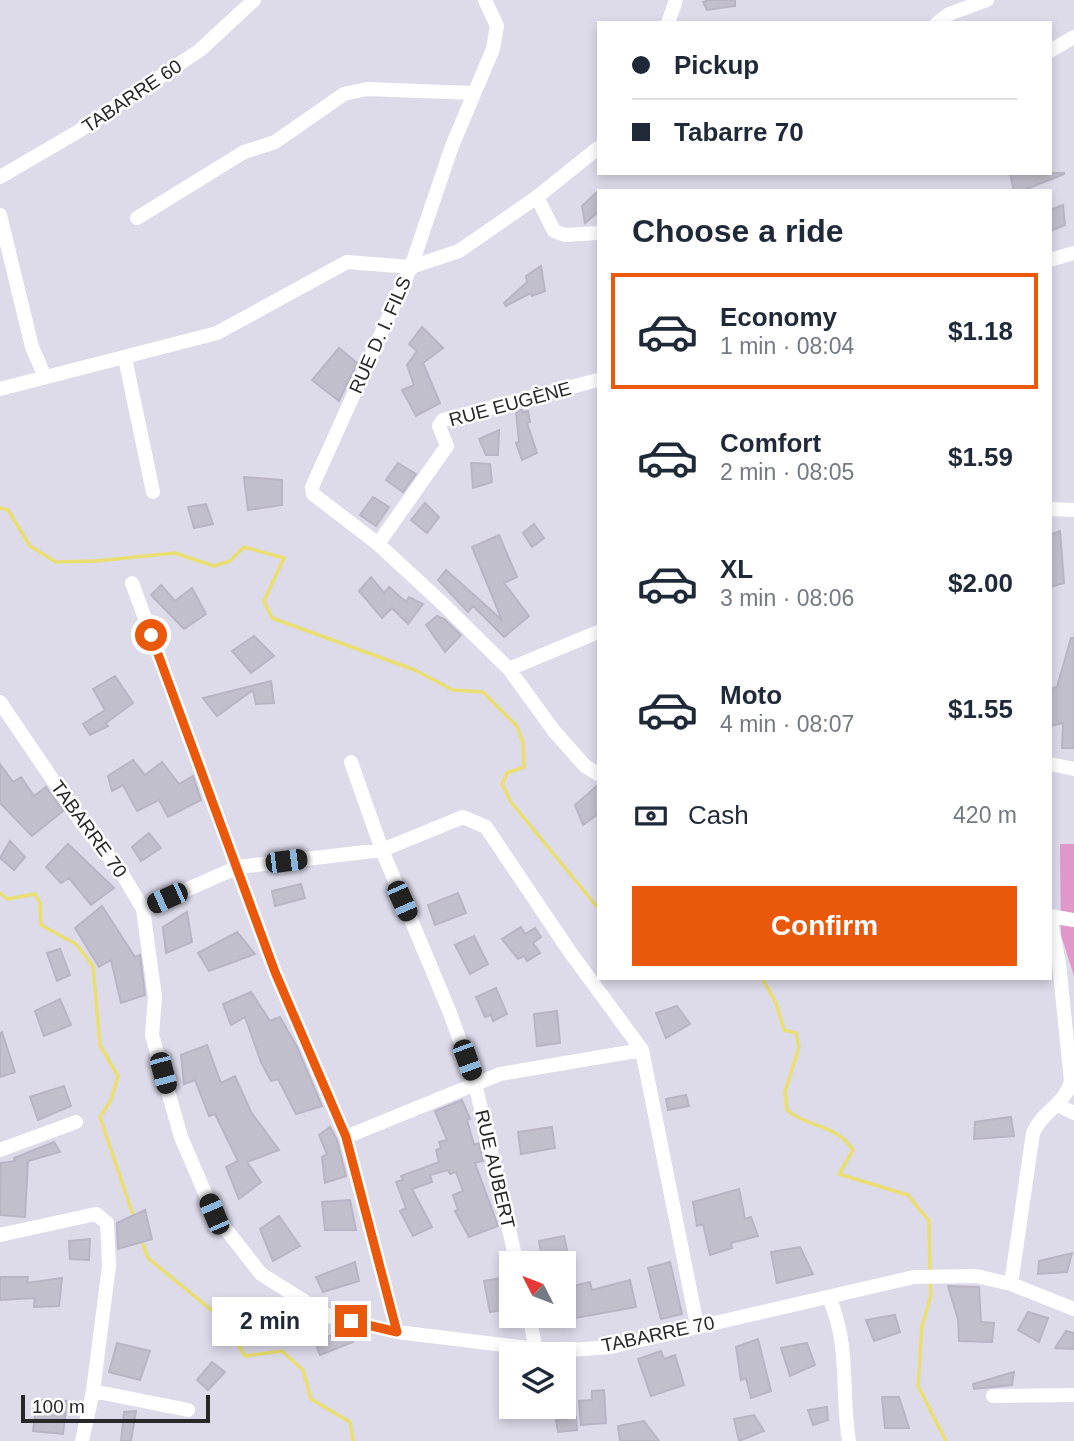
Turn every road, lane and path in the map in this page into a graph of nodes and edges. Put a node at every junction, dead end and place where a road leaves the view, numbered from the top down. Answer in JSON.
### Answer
{"nodes":[{"id":1,"x":254,"y":0,"type":"edge"},
{"id":2,"x":485,"y":0,"type":"edge"},
{"id":3,"x":676,"y":0,"type":"edge"},
{"id":4,"x":987,"y":0,"type":"edge"},
{"id":5,"x":669,"y":21,"type":"edge"},
{"id":6,"x":940,"y":21,"type":"edge"},
{"id":7,"x":1074,"y":37,"type":"edge"},
{"id":8,"x":1052,"y":50,"type":"edge"},
{"id":9,"x":474,"y":93,"type":"junction"},
{"id":10,"x":597,"y":149,"type":"edge"},
{"id":11,"x":0,"y":177,"type":"edge"},
{"id":12,"x":537,"y":197,"type":"junction"},
{"id":13,"x":0,"y":215,"type":"edge"},
{"id":14,"x":137,"y":218,"type":"dead end"},
{"id":15,"x":597,"y":233,"type":"edge"},
{"id":16,"x":1074,"y":253,"type":"edge"},
{"id":17,"x":1052,"y":259,"type":"edge"},
{"id":18,"x":411,"y":267,"type":"junction"},
{"id":19,"x":125,"y":358,"type":"junction"},
{"id":20,"x":45,"y":377,"type":"junction"},
{"id":21,"x":597,"y":380,"type":"edge"},
{"id":22,"x":0,"y":389,"type":"edge"},
{"id":23,"x":153,"y":492,"type":"dead end"},
{"id":24,"x":1052,"y":509,"type":"edge"},
{"id":25,"x":1074,"y":510,"type":"edge"},
{"id":26,"x":378,"y":544,"type":"junction"},
{"id":27,"x":132,"y":583,"type":"dead end"},
{"id":28,"x":597,"y":632,"type":"edge"},
{"id":29,"x":509,"y":668,"type":"junction"},
{"id":30,"x":0,"y":702,"type":"edge"},
{"id":31,"x":351,"y":762,"type":"dead end"},
{"id":32,"x":1052,"y":764,"type":"edge"},
{"id":33,"x":1074,"y":769,"type":"edge"},
{"id":34,"x":597,"y":773,"type":"edge"},
{"id":35,"x":382,"y":850,"type":"junction"},
{"id":36,"x":238,"y":867,"type":"junction"},
{"id":37,"x":143,"y":909,"type":"junction"},
{"id":38,"x":1052,"y":916,"type":"edge"},
{"id":39,"x":1074,"y":920,"type":"edge"},
{"id":40,"x":1052,"y":927,"type":"edge"},
{"id":41,"x":642,"y":1050,"type":"junction"},
{"id":42,"x":475,"y":1083,"type":"junction"},
{"id":43,"x":1058,"y":1105,"type":"junction"},
{"id":44,"x":1074,"y":1113,"type":"edge"},
{"id":45,"x":76,"y":1122,"type":"dead end"},
{"id":46,"x":346,"y":1137,"type":"junction"},
{"id":47,"x":0,"y":1150,"type":"edge"},
{"id":48,"x":0,"y":1235,"type":"edge"},
{"id":49,"x":514,"y":1251,"type":"edge"},
{"id":50,"x":1011,"y":1284,"type":"junction"},
{"id":51,"x":829,"y":1298,"type":"junction"},
{"id":52,"x":1074,"y":1309,"type":"edge"},
{"id":53,"x":697,"y":1325,"type":"junction"},
{"id":54,"x":397,"y":1332,"type":"junction"},
{"id":55,"x":499,"y":1344,"type":"edge"},
{"id":56,"x":576,"y":1350,"type":"edge"},
{"id":57,"x":93,"y":1391,"type":"junction"},
{"id":58,"x":1074,"y":1395,"type":"edge"},
{"id":59,"x":993,"y":1396,"type":"dead end"},
{"id":60,"x":188,"y":1410,"type":"dead end"},
{"id":61,"x":82,"y":1441,"type":"edge"},
{"id":62,"x":849,"y":1441,"type":"edge"}],
"edges":[{"from":1,"to":11,"type":"street","name":"TABARRE 60"},
{"from":2,"to":9,"type":"street"},
{"from":3,"to":5,"type":"street"},
{"from":4,"to":6,"type":"street"},
{"from":7,"to":8,"type":"street"},
{"from":9,"to":14,"type":"street"},
{"from":9,"to":18,"type":"street"},
{"from":10,"to":12,"type":"street","name":"RUE D. I. FILS"},
{"from":12,"to":15,"type":"street"},
{"from":12,"to":18,"type":"street","name":"RUE D. I. FILS"},
{"from":13,"to":20,"type":"street"},
{"from":16,"to":17,"type":"street"},
{"from":18,"to":19,"type":"street"},
{"from":18,"to":26,"type":"street","name":"RUE D. I. FILS"},
{"from":19,"to":20,"type":"street"},
{"from":19,"to":23,"type":"street"},
{"from":20,"to":22,"type":"street"},
{"from":21,"to":26,"type":"street","name":"RUE EUGÈNE"},
{"from":24,"to":25,"type":"street"},
{"from":26,"to":29,"type":"street"},
{"from":27,"to":36,"type":"street"},
{"from":28,"to":29,"type":"street"},
{"from":29,"to":34,"type":"street"},
{"from":30,"to":37,"type":"street","name":"TABARRE 70"},
{"from":31,"to":35,"type":"street","name":"RUE AUBERT"},
{"from":32,"to":33,"type":"street"},
{"from":35,"to":36,"type":"street"},
{"from":35,"to":41,"type":"street"},
{"from":35,"to":42,"type":"street","name":"RUE AUBERT"},
{"from":36,"to":37,"type":"street"},
{"from":36,"to":46,"type":"street"},
{"from":37,"to":54,"type":"street","name":"TABARRE 70"},
{"from":38,"to":39,"type":"street"},
{"from":40,"to":43,"type":"street"},
{"from":41,"to":42,"type":"street"},
{"from":41,"to":53,"type":"street"},
{"from":42,"to":46,"type":"street"},
{"from":42,"to":49,"type":"street","name":"RUE AUBERT"},
{"from":43,"to":44,"type":"street"},
{"from":43,"to":50,"type":"street"},
{"from":45,"to":47,"type":"street"},
{"from":46,"to":54,"type":"street"},
{"from":48,"to":57,"type":"street"},
{"from":50,"to":51,"type":"street","name":"TABARRE 70"},
{"from":50,"to":52,"type":"street","name":"TABARRE 70"},
{"from":51,"to":53,"type":"street","name":"TABARRE 70"},
{"from":51,"to":62,"type":"street"},
{"from":53,"to":56,"type":"street","name":"TABARRE 70"},
{"from":54,"to":55,"type":"street","name":"TABARRE 70"},
{"from":57,"to":60,"type":"street"},
{"from":57,"to":61,"type":"street"},
{"from":58,"to":59,"type":"street"}]}
